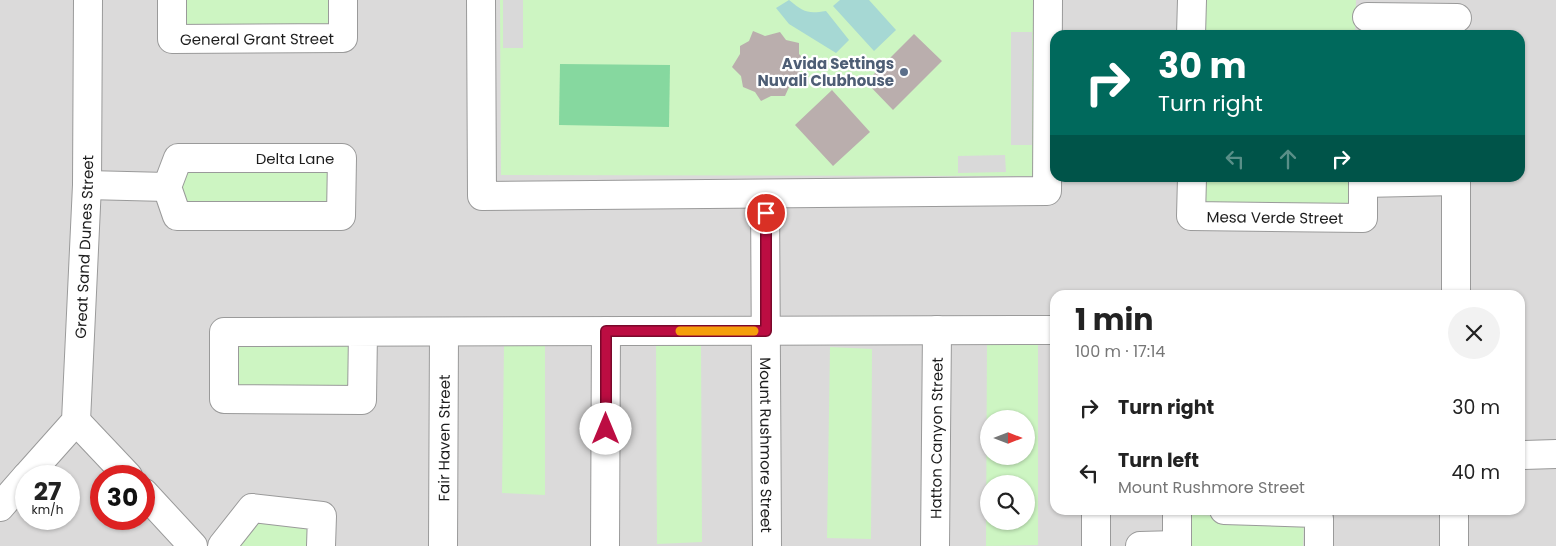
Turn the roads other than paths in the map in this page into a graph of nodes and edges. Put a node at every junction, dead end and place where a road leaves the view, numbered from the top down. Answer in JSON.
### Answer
{"nodes":[{"id":1,"x":88,"y":0,"type":"edge"},
{"id":2,"x":172,"y":0,"type":"edge"},
{"id":3,"x":343,"y":0,"type":"edge"},
{"id":4,"x":481,"y":0,"type":"edge"},
{"id":5,"x":1048,"y":0,"type":"edge"},
{"id":6,"x":1192,"y":0,"type":"edge"},
{"id":7,"x":1367,"y":17,"type":"edge"},
{"id":8,"x":1457,"y":18,"type":"edge"},
{"id":9,"x":1191,"y":30,"type":"edge"},
{"id":10,"x":1192,"y":182,"type":"edge"},
{"id":11,"x":1363,"y":182,"type":"edge"},
{"id":12,"x":1456,"y":182,"type":"edge"},
{"id":13,"x":87,"y":185,"type":"junction"},
{"id":14,"x":167,"y":188,"type":"junction"},
{"id":15,"x":765,"y":194,"type":"junction"},
{"id":16,"x":1456,"y":290,"type":"edge"},
{"id":17,"x":937,"y":330,"type":"junction"},
{"id":18,"x":1050,"y":330,"type":"edge"},
{"id":19,"x":606,"y":331,"type":"junction"},
{"id":20,"x":766,"y":331,"type":"junction"},
{"id":21,"x":363,"y":332,"type":"junction"},
{"id":22,"x":444,"y":332,"type":"junction"},
{"id":23,"x":76,"y":421,"type":"junction"},
{"id":24,"x":1556,"y":454,"type":"edge"},
{"id":25,"x":1525,"y":455,"type":"edge"},
{"id":26,"x":38,"y":465,"type":"edge"},
{"id":27,"x":118,"y":465,"type":"edge"},
{"id":28,"x":15,"y":490,"type":"edge"},
{"id":29,"x":155,"y":506,"type":"edge"},
{"id":30,"x":0,"y":507,"type":"edge"},
{"id":31,"x":1096,"y":515,"type":"edge"},
{"id":32,"x":1178,"y":515,"type":"edge"},
{"id":33,"x":1318,"y":515,"type":"edge"},
{"id":34,"x":1454,"y":515,"type":"edge"},
{"id":35,"x":193,"y":546,"type":"edge"},
{"id":36,"x":222,"y":546,"type":"edge"},
{"id":37,"x":321,"y":546,"type":"edge"},
{"id":38,"x":443,"y":546,"type":"edge"},
{"id":39,"x":605,"y":546,"type":"edge"},
{"id":40,"x":767,"y":546,"type":"edge"},
{"id":41,"x":936,"y":546,"type":"edge"},
{"id":42,"x":1096,"y":546,"type":"edge"},
{"id":43,"x":1140,"y":546,"type":"edge"},
{"id":44,"x":1177,"y":546,"type":"edge"},
{"id":45,"x":1319,"y":546,"type":"edge"},
{"id":46,"x":1454,"y":546,"type":"edge"}],
"edges":[{"from":1,"to":13,"type":"street","name":"Great Sand Dunes Street"},
{"from":2,"to":3,"type":"street","name":"General Grant Street"},
{"from":4,"to":15,"type":"street"},
{"from":5,"to":15,"type":"street"},
{"from":6,"to":9,"type":"street"},
{"from":7,"to":8,"type":"street"},
{"from":10,"to":11,"type":"street","name":"Mesa Verde Street"},
{"from":12,"to":16,"type":"street"},
{"from":13,"to":14,"type":"street"},
{"from":13,"to":23,"type":"street","name":"Great Sand Dunes Street"},
{"from":14,"to":14,"type":"street","name":"Delta Lane"},
{"from":15,"to":20,"type":"street","name":"Mount Rushmore Street"},
{"from":17,"to":18,"type":"street"},
{"from":17,"to":20,"type":"street"},
{"from":17,"to":41,"type":"street","name":"Hatton Canyon Street"},
{"from":19,"to":20,"type":"street"},
{"from":19,"to":22,"type":"street"},
{"from":19,"to":39,"type":"street"},
{"from":20,"to":40,"type":"street","name":"Mount Rushmore Street"},
{"from":21,"to":21,"type":"street"},
{"from":21,"to":22,"type":"street"},
{"from":22,"to":38,"type":"street","name":"Fair Haven Street"},
{"from":23,"to":26,"type":"street"},
{"from":23,"to":27,"type":"street"},
{"from":24,"to":25,"type":"street"},
{"from":28,"to":30,"type":"street"},
{"from":29,"to":35,"type":"street"},
{"from":31,"to":42,"type":"street"},
{"from":32,"to":44,"type":"street"},
{"from":33,"to":45,"type":"street"},
{"from":34,"to":46,"type":"street"},
{"from":36,"to":37,"type":"street"},
{"from":43,"to":44,"type":"street"}]}
